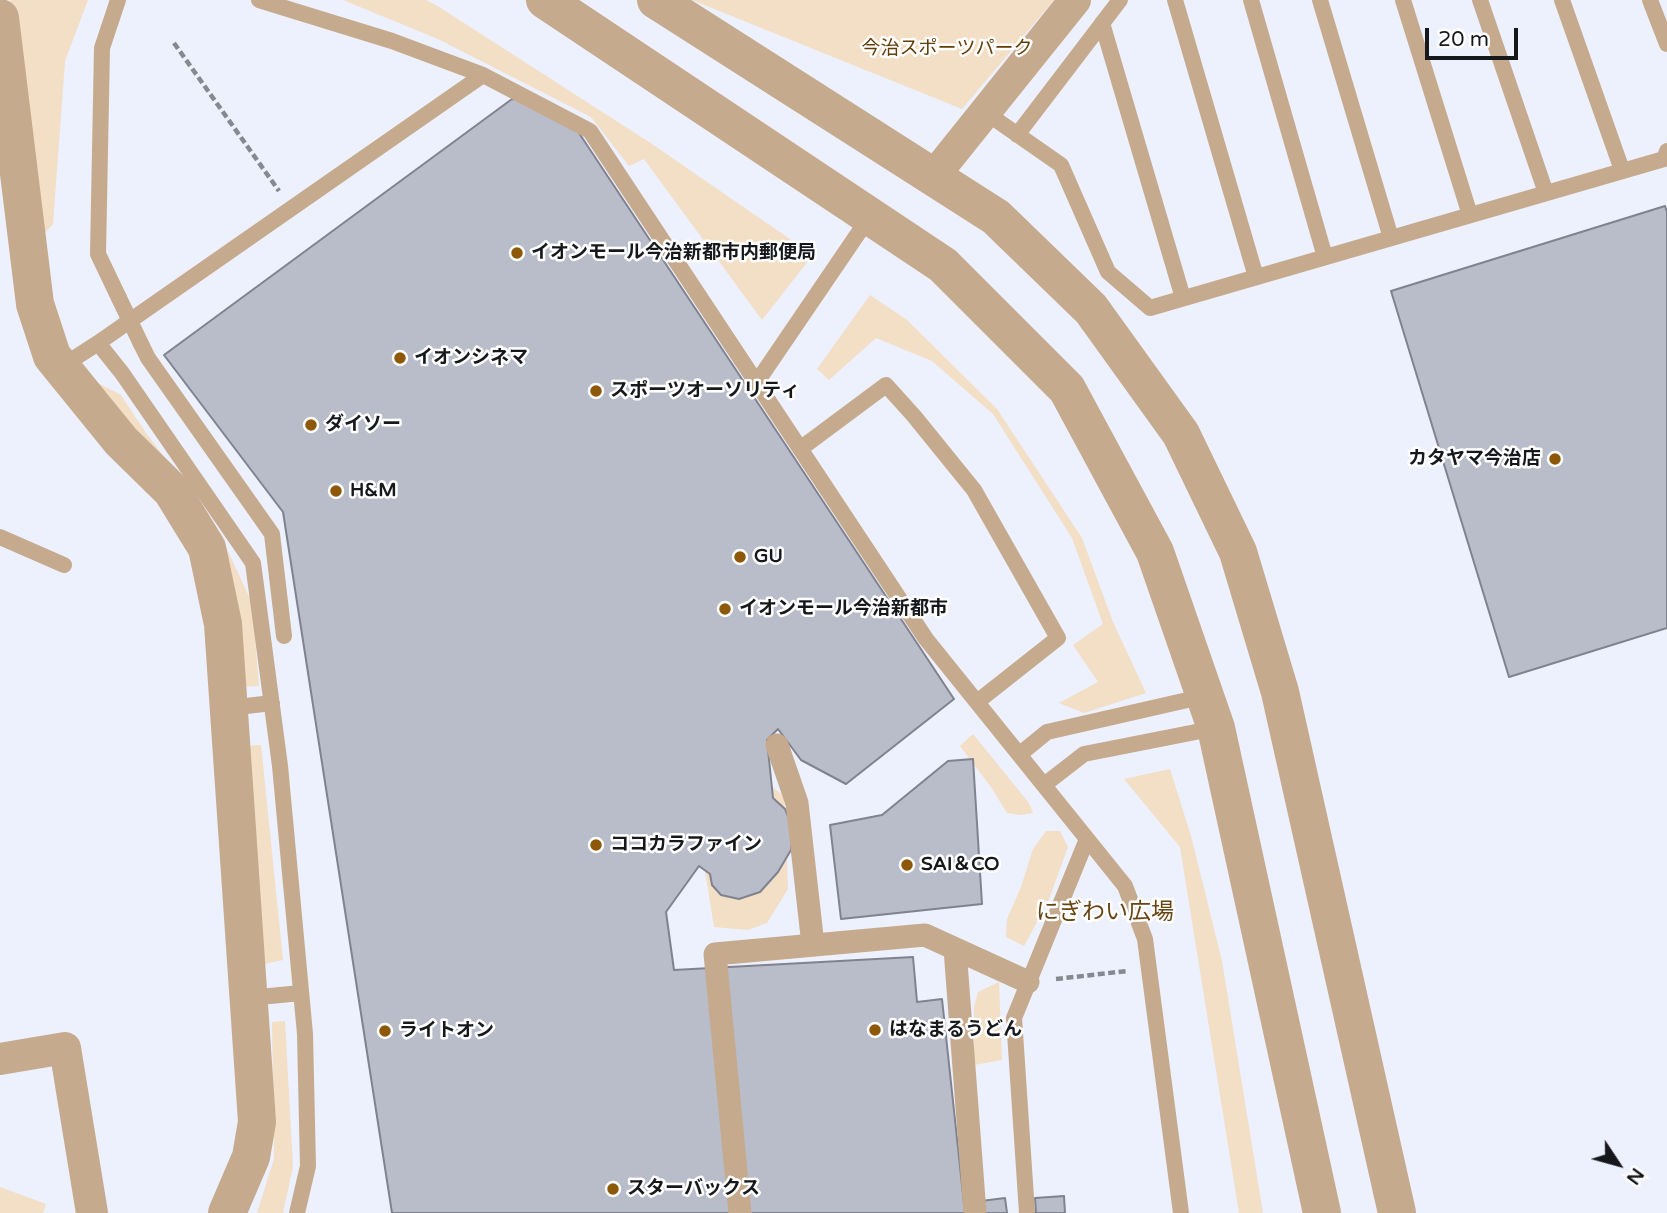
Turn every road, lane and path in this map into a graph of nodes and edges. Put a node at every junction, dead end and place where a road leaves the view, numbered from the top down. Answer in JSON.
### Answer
{"nodes":[{"id":1,"x":118,"y":0,"type":"edge"},
{"id":2,"x":259,"y":0,"type":"edge"},
{"id":3,"x":545,"y":0,"type":"edge"},
{"id":4,"x":656,"y":0,"type":"edge"},
{"id":5,"x":1075,"y":0,"type":"edge"},
{"id":6,"x":1120,"y":0,"type":"edge"},
{"id":7,"x":1175,"y":0,"type":"edge"},
{"id":8,"x":1251,"y":0,"type":"edge"},
{"id":9,"x":1320,"y":0,"type":"edge"},
{"id":10,"x":1403,"y":0,"type":"edge"},
{"id":11,"x":1480,"y":0,"type":"edge"},
{"id":12,"x":1562,"y":0,"type":"edge"},
{"id":13,"x":1650,"y":0,"type":"edge"},
{"id":14,"x":0,"y":18,"type":"edge"},
{"id":15,"x":1102,"y":23,"type":"junction"},
{"id":16,"x":174,"y":44,"type":"dead end"},
{"id":17,"x":1667,"y":44,"type":"edge"},
{"id":18,"x":3,"y":75,"type":"edge"},
{"id":19,"x":483,"y":75,"type":"junction"},
{"id":20,"x":985,"y":113,"type":"junction"},
{"id":21,"x":1017,"y":135,"type":"junction"},
{"id":22,"x":1667,"y":151,"type":"edge"},
{"id":23,"x":1622,"y":170,"type":"junction"},
{"id":24,"x":933,"y":177,"type":"junction"},
{"id":25,"x":1546,"y":193,"type":"junction"},
{"id":26,"x":291,"y":208,"type":"junction"},
{"id":27,"x":1470,"y":215,"type":"junction"},
{"id":28,"x":870,"y":216,"type":"junction"},
{"id":29,"x":1391,"y":238,"type":"junction"},
{"id":30,"x":1325,"y":257,"type":"junction"},
{"id":31,"x":1256,"y":277,"type":"junction"},
{"id":32,"x":1183,"y":298,"type":"junction"},
{"id":33,"x":98,"y":343,"type":"junction"},
{"id":34,"x":61,"y":367,"type":"junction"},
{"id":35,"x":757,"y":382,"type":"junction"},
{"id":36,"x":800,"y":449,"type":"junction"},
{"id":37,"x":0,"y":537,"type":"edge"},
{"id":38,"x":64,"y":565,"type":"dead end"},
{"id":39,"x":284,"y":636,"type":"dead end"},
{"id":40,"x":977,"y":702,"type":"junction"},
{"id":41,"x":272,"y":703,"type":"junction"},
{"id":42,"x":229,"y":708,"type":"junction"},
{"id":43,"x":1211,"y":712,"type":"junction"},
{"id":44,"x":777,"y":745,"type":"dead end"},
{"id":45,"x":1020,"y":754,"type":"junction"},
{"id":46,"x":1044,"y":785,"type":"junction"},
{"id":47,"x":1087,"y":839,"type":"junction"},
{"id":48,"x":813,"y":945,"type":"junction"},
{"id":49,"x":955,"y":948,"type":"junction"},
{"id":50,"x":1149,"y":969,"type":"junction"},
{"id":51,"x":1028,"y":982,"type":"junction"},
{"id":52,"x":300,"y":993,"type":"junction"},
{"id":53,"x":249,"y":998,"type":"junction"},
{"id":54,"x":0,"y":1059,"type":"edge"},
{"id":55,"x":92,"y":1213,"type":"edge"},
{"id":56,"x":227,"y":1213,"type":"edge"},
{"id":57,"x":297,"y":1213,"type":"edge"},
{"id":58,"x":740,"y":1213,"type":"edge"},
{"id":59,"x":975,"y":1213,"type":"edge"},
{"id":60,"x":1027,"y":1213,"type":"edge"},
{"id":61,"x":1181,"y":1213,"type":"edge"},
{"id":62,"x":1322,"y":1213,"type":"edge"},
{"id":63,"x":1397,"y":1213,"type":"edge"}],
"edges":[{"from":1,"to":39,"type":"lane","bridge":true},
{"from":2,"to":19,"type":"lane"},
{"from":3,"to":28,"type":"street"},
{"from":4,"to":24,"type":"street"},
{"from":5,"to":20,"type":"street"},
{"from":6,"to":15,"type":"lane"},
{"from":7,"to":31,"type":"lane"},
{"from":8,"to":30,"type":"lane"},
{"from":9,"to":29,"type":"lane"},
{"from":10,"to":27,"type":"lane"},
{"from":11,"to":25,"type":"lane"},
{"from":12,"to":23,"type":"lane"},
{"from":13,"to":17,"type":"lane"},
{"from":14,"to":18,"type":"street"},
{"from":15,"to":21,"type":"lane"},
{"from":15,"to":32,"type":"lane"},
{"from":16,"to":26,"type":"path"},
{"from":18,"to":34,"type":"street"},
{"from":19,"to":26,"type":"lane"},
{"from":19,"to":35,"type":"lane"},
{"from":20,"to":21,"type":"lane"},
{"from":20,"to":24,"type":"street"},
{"from":21,"to":32,"type":"lane"},
{"from":22,"to":23,"type":"lane"},
{"from":23,"to":25,"type":"lane"},
{"from":24,"to":63,"type":"street"},
{"from":25,"to":27,"type":"lane"},
{"from":26,"to":33,"type":"lane"},
{"from":27,"to":29,"type":"lane"},
{"from":28,"to":35,"type":"lane"},
{"from":28,"to":43,"type":"street"},
{"from":29,"to":30,"type":"lane"},
{"from":30,"to":31,"type":"lane"},
{"from":31,"to":32,"type":"lane"},
{"from":33,"to":34,"type":"lane"},
{"from":33,"to":41,"type":"lane"},
{"from":34,"to":42,"type":"street"},
{"from":35,"to":36,"type":"lane"},
{"from":36,"to":40,"type":"lane"},
{"from":36,"to":40,"type":"lane"},
{"from":37,"to":38,"type":"lane"},
{"from":40,"to":45,"type":"lane"},
{"from":41,"to":42,"type":"lane"},
{"from":41,"to":52,"type":"lane"},
{"from":42,"to":53,"type":"street"},
{"from":43,"to":45,"type":"lane"},
{"from":43,"to":46,"type":"lane"},
{"from":43,"to":62,"type":"street"},
{"from":44,"to":48,"type":"street"},
{"from":45,"to":46,"type":"lane"},
{"from":46,"to":47,"type":"lane"},
{"from":47,"to":50,"type":"lane"},
{"from":47,"to":51,"type":"lane"},
{"from":48,"to":49,"type":"street"},
{"from":48,"to":58,"type":"street"},
{"from":49,"to":51,"type":"street"},
{"from":49,"to":59,"type":"street"},
{"from":50,"to":51,"type":"path"},
{"from":50,"to":61,"type":"lane"},
{"from":51,"to":60,"type":"lane"},
{"from":52,"to":53,"type":"lane"},
{"from":52,"to":57,"type":"lane"},
{"from":53,"to":56,"type":"street"},
{"from":54,"to":55,"type":"street"}]}
